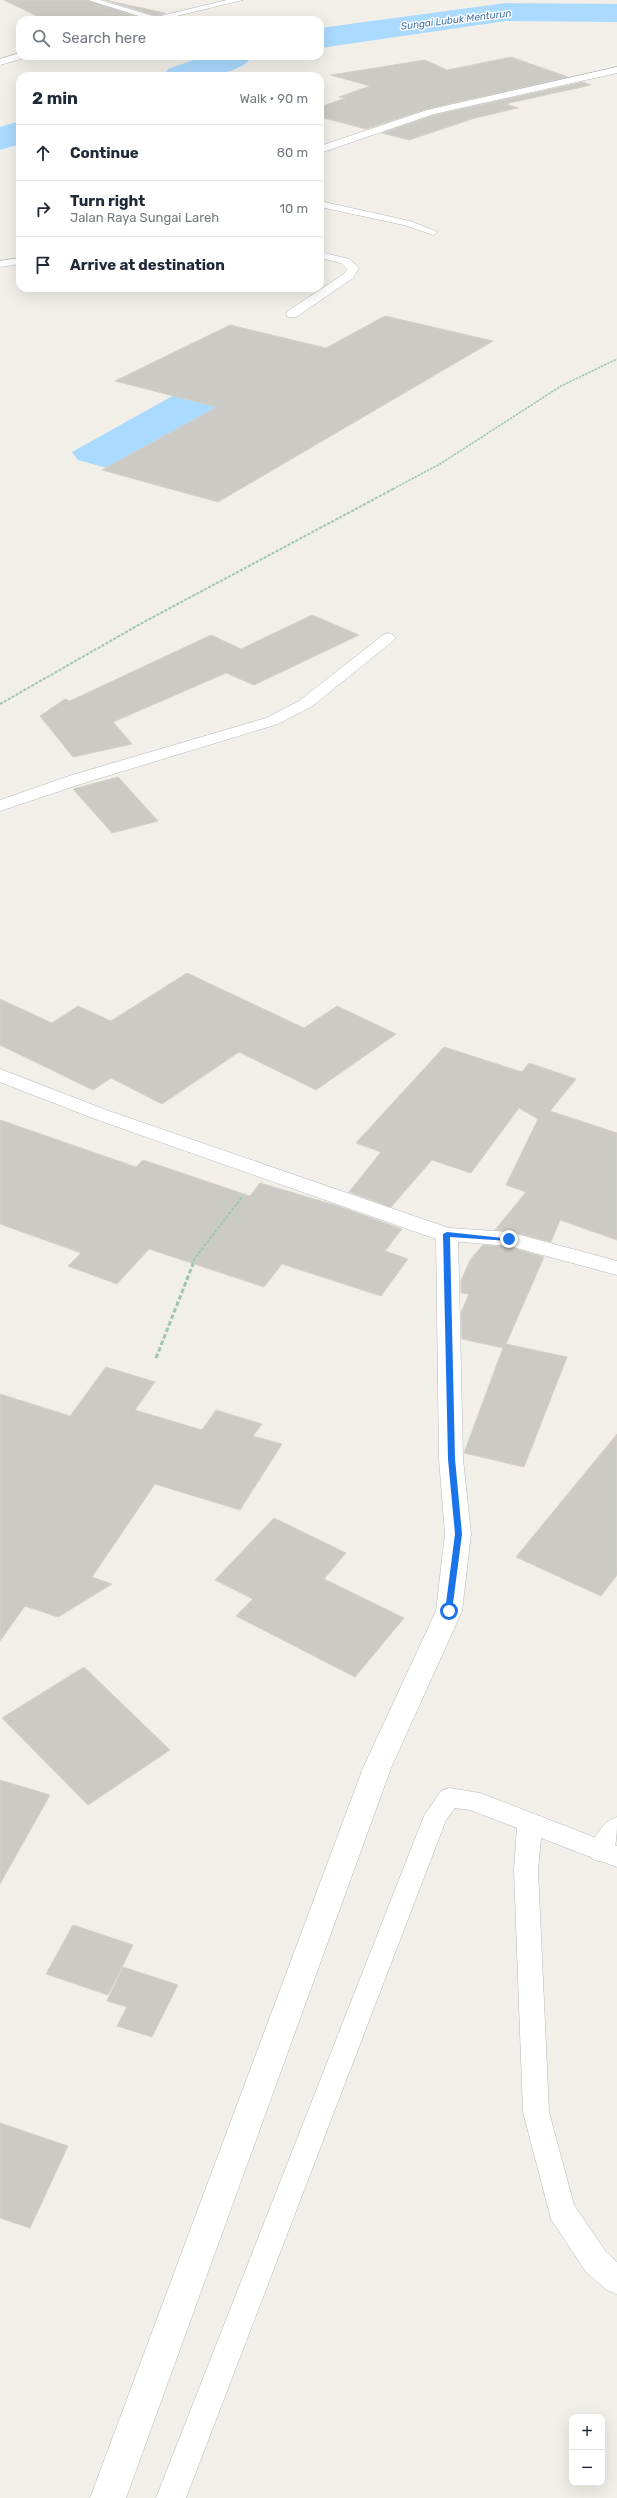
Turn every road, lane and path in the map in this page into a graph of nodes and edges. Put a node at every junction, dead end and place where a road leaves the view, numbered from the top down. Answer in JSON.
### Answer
{"nodes":[{"id":1,"x":92,"y":0,"type":"edge"},
{"id":2,"x":240,"y":0,"type":"edge"},
{"id":3,"x":142,"y":16,"type":"edge"},
{"id":4,"x":165,"y":16,"type":"edge"},
{"id":5,"x":16,"y":57,"type":"edge"},
{"id":6,"x":0,"y":62,"type":"edge"},
{"id":7,"x":617,"y":70,"type":"edge"},
{"id":8,"x":324,"y":149,"type":"edge"},
{"id":9,"x":324,"y":205,"type":"edge"},
{"id":10,"x":433,"y":232,"type":"dead end"},
{"id":11,"x":324,"y":255,"type":"edge"},
{"id":12,"x":16,"y":262,"type":"edge"},
{"id":13,"x":0,"y":264,"type":"edge"},
{"id":14,"x":292,"y":314,"type":"dead end"},
{"id":15,"x":617,"y":359,"type":"edge"},
{"id":16,"x":388,"y":638,"type":"dead end"},
{"id":17,"x":0,"y":704,"type":"edge"},
{"id":18,"x":0,"y":806,"type":"edge"},
{"id":19,"x":0,"y":1075,"type":"edge"},
{"id":20,"x":263,"y":1171,"type":"junction"},
{"id":21,"x":447,"y":1234,"type":"junction"},
{"id":22,"x":617,"y":1268,"type":"edge"},
{"id":23,"x":156,"y":1358,"type":"dead end"},
{"id":24,"x":530,"y":1823,"type":"junction"},
{"id":25,"x":612,"y":1846,"type":"edge"},
{"id":26,"x":617,"y":2280,"type":"edge"},
{"id":27,"x":108,"y":2498,"type":"edge"},
{"id":28,"x":171,"y":2498,"type":"edge"}],
"edges":[{"from":1,"to":3,"type":"lane"},
{"from":2,"to":4,"type":"street"},
{"from":5,"to":6,"type":"street"},
{"from":7,"to":8,"type":"street"},
{"from":9,"to":10,"type":"lane"},
{"from":11,"to":14,"type":"street"},
{"from":12,"to":13,"type":"street"},
{"from":15,"to":17,"type":"path"},
{"from":16,"to":18,"type":"street"},
{"from":19,"to":20,"type":"street"},
{"from":20,"to":21,"type":"street"},
{"from":20,"to":23,"type":"path"},
{"from":21,"to":22,"type":"street"},
{"from":21,"to":27,"type":"street"},
{"from":24,"to":25,"type":"lane"},
{"from":24,"to":26,"type":"lane"},
{"from":24,"to":28,"type":"lane"}]}
